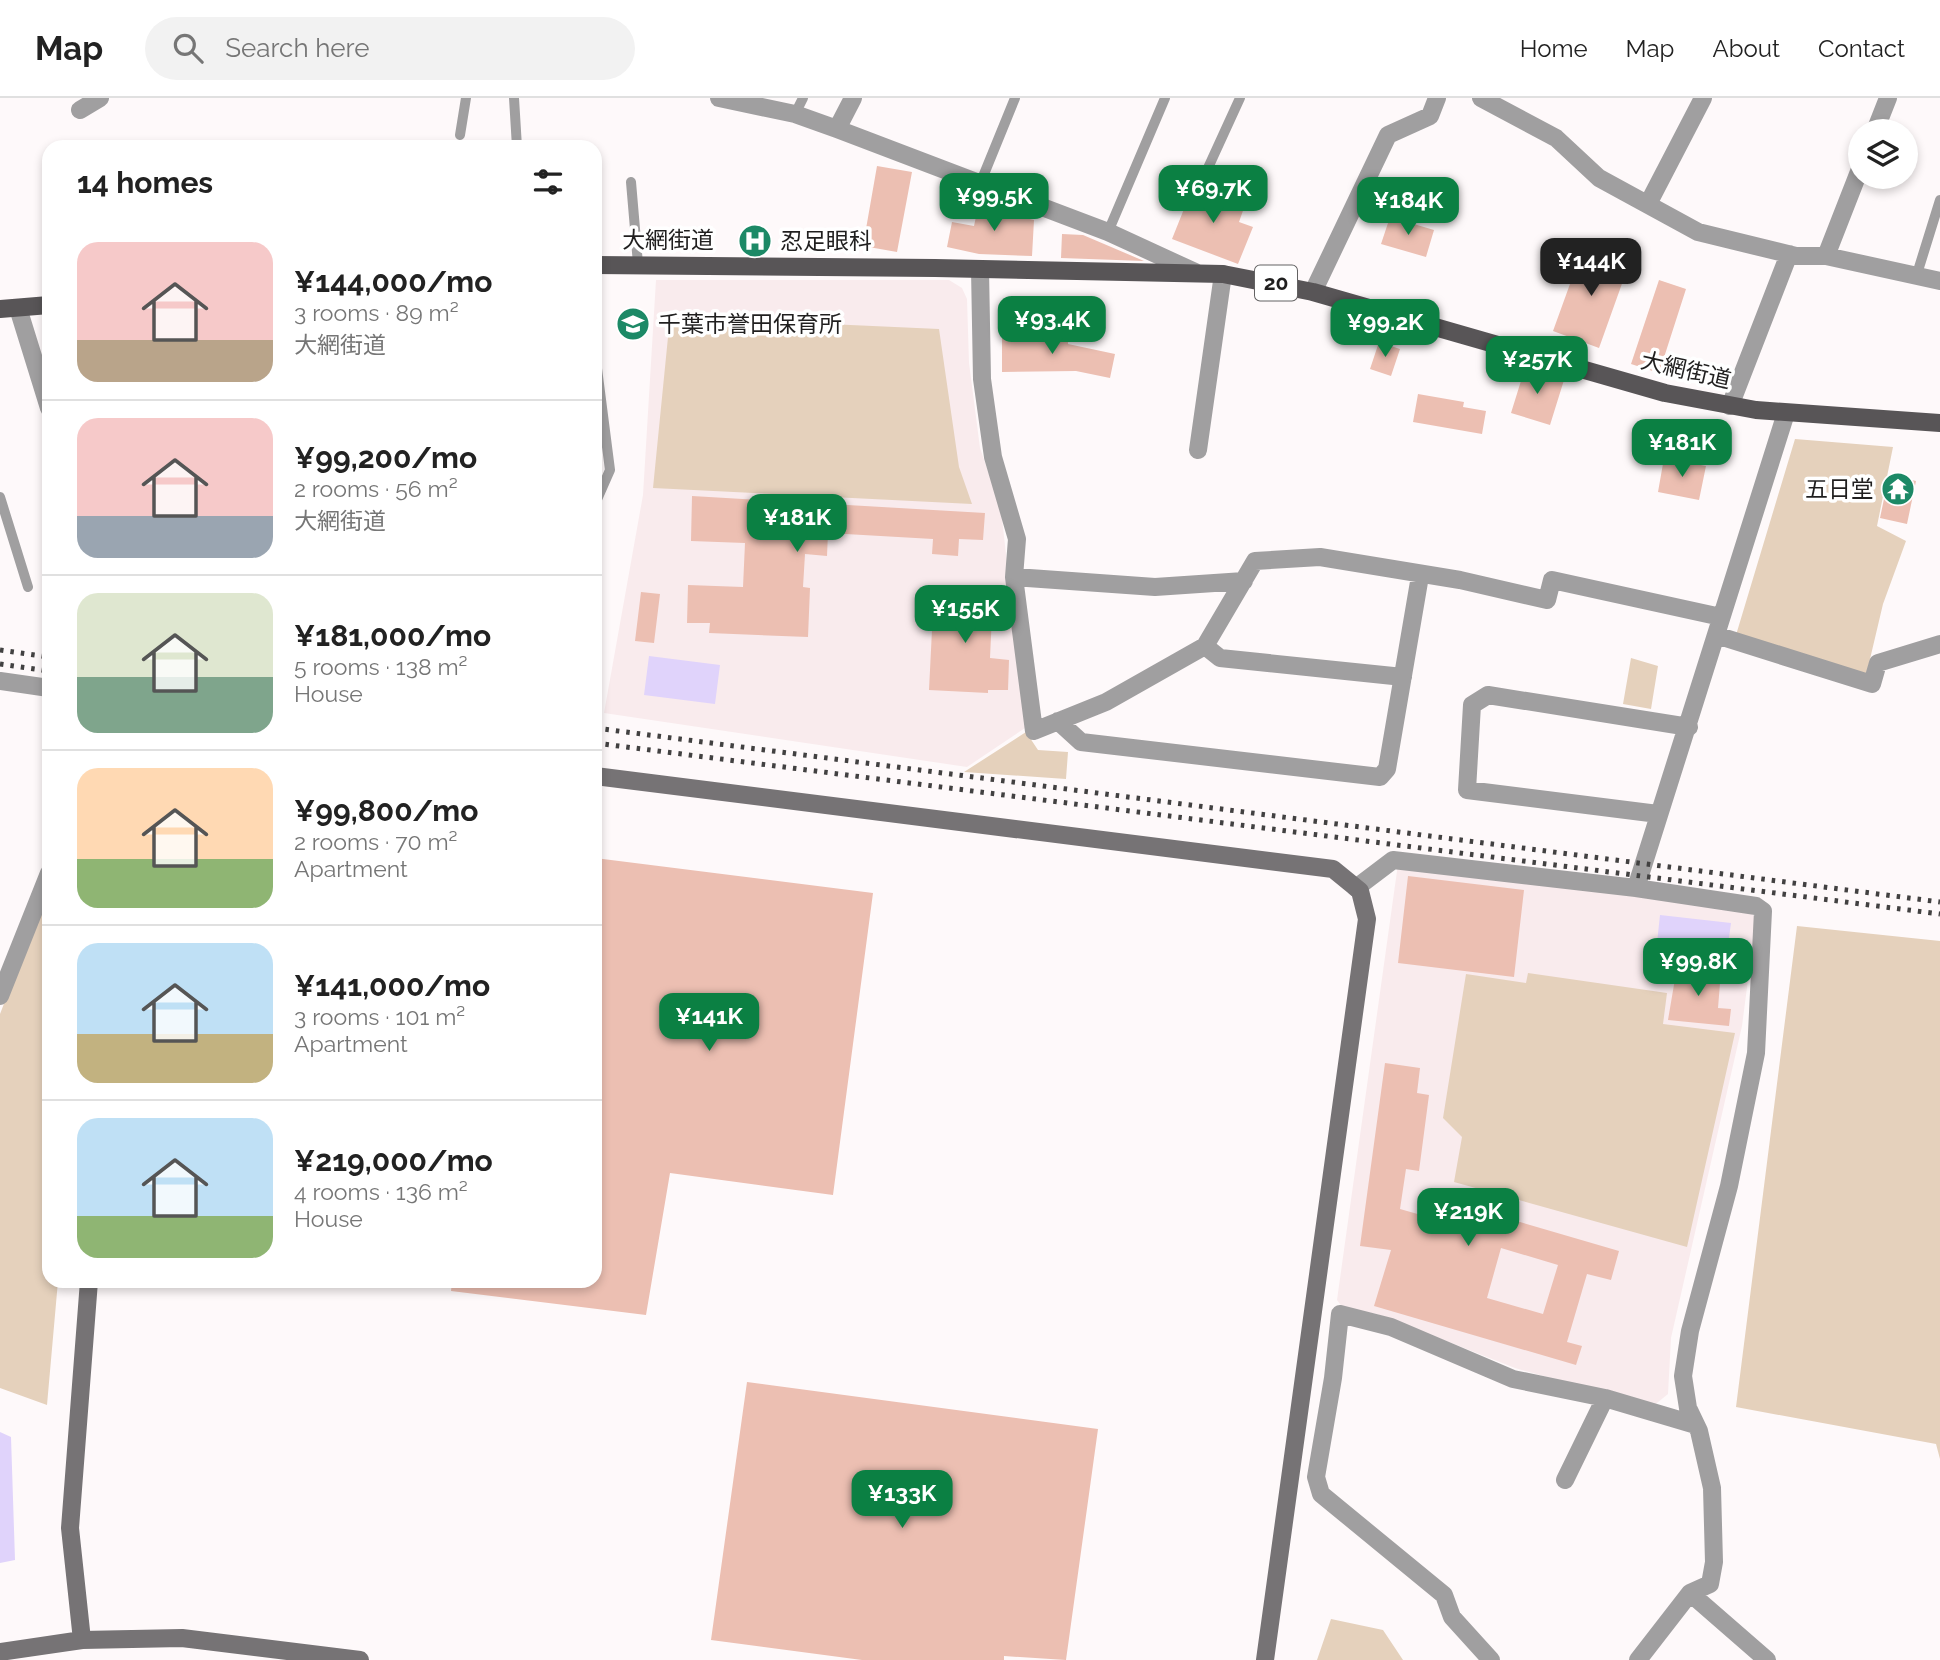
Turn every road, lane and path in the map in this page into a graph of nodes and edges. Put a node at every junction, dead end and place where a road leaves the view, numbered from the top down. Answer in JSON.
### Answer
{"nodes":[{"id":1,"x":100,"y":98,"type":"edge"},
{"id":2,"x":466,"y":98,"type":"edge"},
{"id":3,"x":514,"y":98,"type":"edge"},
{"id":4,"x":853,"y":98,"type":"edge"},
{"id":5,"x":1015,"y":98,"type":"edge"},
{"id":6,"x":1165,"y":98,"type":"edge"},
{"id":7,"x":1240,"y":98,"type":"edge"},
{"id":8,"x":1437,"y":98,"type":"edge"},
{"id":9,"x":1481,"y":98,"type":"edge"},
{"id":10,"x":1703,"y":98,"type":"edge"},
{"id":11,"x":1888,"y":98,"type":"edge"},
{"id":12,"x":723,"y":99,"type":"edge"},
{"id":13,"x":799,"y":106,"type":"edge"},
{"id":14,"x":80,"y":110,"type":"dead end"},
{"id":15,"x":1880,"y":119,"type":"edge"},
{"id":16,"x":836,"y":129,"type":"junction"},
{"id":17,"x":460,"y":135,"type":"dead end"},
{"id":18,"x":517,"y":140,"type":"edge"},
{"id":19,"x":1202,"y":181,"type":"dead end"},
{"id":20,"x":631,"y":182,"type":"dead end"},
{"id":21,"x":980,"y":184,"type":"junction"},
{"id":22,"x":1852,"y":189,"type":"edge"},
{"id":23,"x":1940,"y":200,"type":"edge"},
{"id":24,"x":1648,"y":204,"type":"junction"},
{"id":25,"x":1108,"y":232,"type":"junction"},
{"id":26,"x":1790,"y":254,"type":"junction"},
{"id":27,"x":1826,"y":256,"type":"junction"},
{"id":28,"x":638,"y":264,"type":"junction"},
{"id":29,"x":602,"y":265,"type":"edge"},
{"id":30,"x":980,"y":269,"type":"junction"},
{"id":31,"x":1195,"y":272,"type":"junction"},
{"id":32,"x":1223,"y":274,"type":"junction"},
{"id":33,"x":1917,"y":274,"type":"junction"},
{"id":34,"x":1940,"y":281,"type":"edge"},
{"id":35,"x":1313,"y":292,"type":"junction"},
{"id":36,"x":42,"y":306,"type":"edge"},
{"id":37,"x":9,"y":308,"type":"edge"},
{"id":38,"x":42,"y":390,"type":"edge"},
{"id":39,"x":1730,"y":407,"type":"junction"},
{"id":40,"x":602,"y":408,"type":"edge"},
{"id":41,"x":1786,"y":413,"type":"junction"},
{"id":42,"x":1940,"y":423,"type":"edge"},
{"id":43,"x":1198,"y":450,"type":"dead end"},
{"id":44,"x":602,"y":488,"type":"edge"},
{"id":45,"x":0,"y":497,"type":"edge"},
{"id":46,"x":1420,"y":576,"type":"junction"},
{"id":47,"x":1014,"y":577,"type":"junction"},
{"id":48,"x":1244,"y":581,"type":"junction"},
{"id":49,"x":28,"y":587,"type":"dead end"},
{"id":50,"x":1721,"y":617,"type":"junction"},
{"id":51,"x":1716,"y":635,"type":"junction"},
{"id":52,"x":1940,"y":643,"type":"edge"},
{"id":53,"x":1205,"y":646,"type":"junction"},
{"id":54,"x":1403,"y":677,"type":"junction"},
{"id":55,"x":0,"y":681,"type":"edge"},
{"id":56,"x":42,"y":687,"type":"edge"},
{"id":57,"x":1058,"y":722,"type":"junction"},
{"id":58,"x":1689,"y":727,"type":"junction"},
{"id":59,"x":602,"y":777,"type":"edge"},
{"id":60,"x":1658,"y":814,"type":"junction"},
{"id":61,"x":1356,"y":888,"type":"junction"},
{"id":62,"x":1636,"y":888,"type":"junction"},
{"id":63,"x":42,"y":893,"type":"edge"},
{"id":64,"x":0,"y":996,"type":"edge"},
{"id":65,"x":88,"y":1288,"type":"edge"},
{"id":66,"x":1605,"y":1398,"type":"junction"},
{"id":67,"x":1696,"y":1425,"type":"junction"},
{"id":68,"x":1564,"y":1480,"type":"dead end"},
{"id":69,"x":1690,"y":1593,"type":"junction"},
{"id":70,"x":82,"y":1640,"type":"junction"},
{"id":71,"x":0,"y":1652,"type":"edge"},
{"id":72,"x":360,"y":1660,"type":"edge"},
{"id":73,"x":1265,"y":1660,"type":"edge"},
{"id":74,"x":1491,"y":1660,"type":"edge"},
{"id":75,"x":1638,"y":1660,"type":"edge"},
{"id":76,"x":1767,"y":1660,"type":"edge"}],
"edges":[{"from":1,"to":14,"type":"street"},
{"from":2,"to":17,"type":"lane"},
{"from":3,"to":18,"type":"lane"},
{"from":4,"to":16,"type":"street"},
{"from":5,"to":21,"type":"lane"},
{"from":6,"to":25,"type":"lane"},
{"from":7,"to":19,"type":"lane"},
{"from":8,"to":35,"type":"street"},
{"from":9,"to":24,"type":"street"},
{"from":10,"to":24,"type":"street"},
{"from":11,"to":15,"type":"street"},
{"from":12,"to":13,"type":"street"},
{"from":13,"to":16,"type":"street"},
{"from":16,"to":21,"type":"street"},
{"from":20,"to":28,"type":"lane"},
{"from":21,"to":25,"type":"street"},
{"from":22,"to":27,"type":"street"},
{"from":23,"to":33,"type":"lane"},
{"from":24,"to":26,"type":"street"},
{"from":25,"to":31,"type":"street"},
{"from":26,"to":27,"type":"street"},
{"from":26,"to":39,"type":"street"},
{"from":27,"to":33,"type":"street"},
{"from":28,"to":29,"type":"main road","name":"大網街道","number":"20"},
{"from":28,"to":30,"type":"main road","name":"大網街道","number":"20"},
{"from":30,"to":31,"type":"main road","name":"大網街道","number":"20"},
{"from":30,"to":47,"type":"street"},
{"from":31,"to":32,"type":"main road","name":"大網街道","number":"20"},
{"from":32,"to":35,"type":"main road","name":"大網街道","number":"20"},
{"from":32,"to":43,"type":"street"},
{"from":33,"to":34,"type":"street"},
{"from":35,"to":39,"type":"main road","name":"大網街道","number":"20"},
{"from":36,"to":37,"type":"main road"},
{"from":37,"to":38,"type":"street"},
{"from":39,"to":41,"type":"main road","name":"大網街道","number":"20"},
{"from":40,"to":44,"type":"lane"},
{"from":41,"to":42,"type":"main road","name":"大網街道","number":"20"},
{"from":41,"to":50,"type":"street"},
{"from":45,"to":49,"type":"lane"},
{"from":46,"to":48,"type":"street"},
{"from":46,"to":50,"type":"street"},
{"from":46,"to":54,"type":"street"},
{"from":47,"to":48,"type":"street"},
{"from":47,"to":57,"type":"street"},
{"from":48,"to":53,"type":"street"},
{"from":50,"to":51,"type":"street"},
{"from":51,"to":52,"type":"street"},
{"from":51,"to":58,"type":"street"},
{"from":53,"to":54,"type":"street"},
{"from":53,"to":57,"type":"street"},
{"from":54,"to":57,"type":"street"},
{"from":55,"to":56,"type":"street"},
{"from":58,"to":60,"type":"street"},
{"from":58,"to":60,"type":"street"},
{"from":59,"to":61,"type":"street"},
{"from":60,"to":62,"type":"street"},
{"from":61,"to":62,"type":"street"},
{"from":61,"to":73,"type":"street"},
{"from":62,"to":67,"type":"street"},
{"from":63,"to":64,"type":"street"},
{"from":65,"to":70,"type":"street"},
{"from":66,"to":67,"type":"street"},
{"from":66,"to":68,"type":"street"},
{"from":66,"to":74,"type":"street"},
{"from":67,"to":69,"type":"street"},
{"from":69,"to":75,"type":"street"},
{"from":69,"to":76,"type":"street"},
{"from":70,"to":71,"type":"street"},
{"from":70,"to":72,"type":"street"}]}
